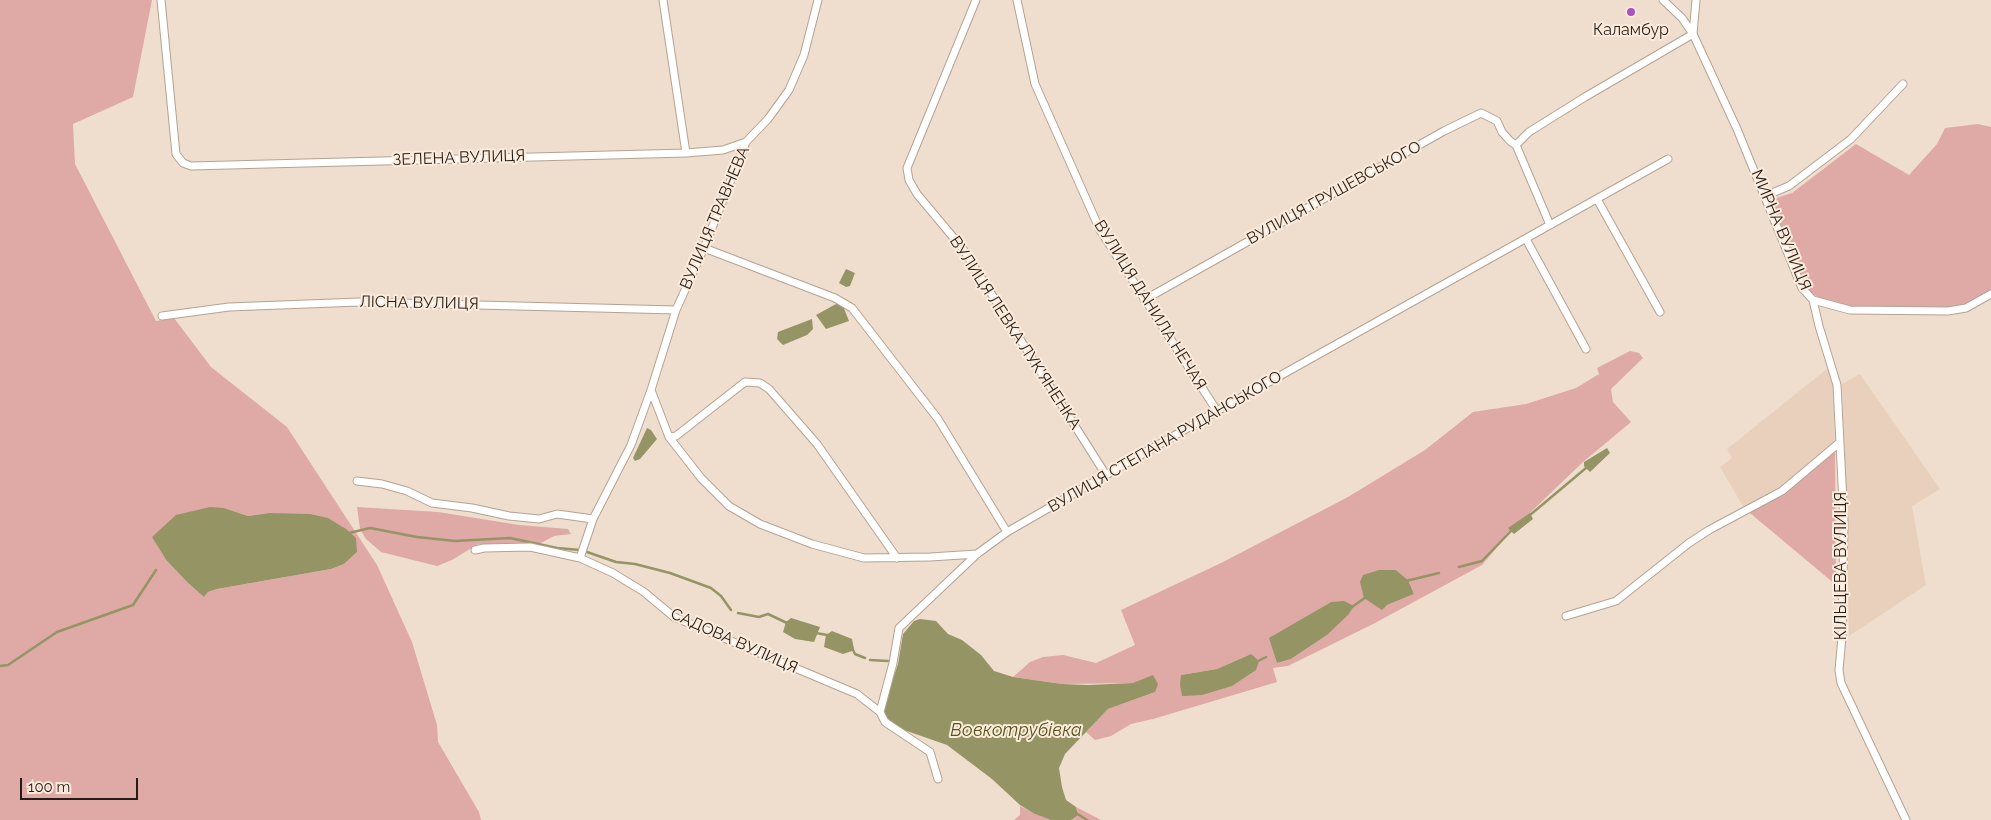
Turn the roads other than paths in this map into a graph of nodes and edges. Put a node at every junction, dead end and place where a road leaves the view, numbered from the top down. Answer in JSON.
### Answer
{"nodes":[{"id":1,"x":161,"y":0,"type":"edge"},
{"id":2,"x":663,"y":0,"type":"edge"},
{"id":3,"x":818,"y":0,"type":"edge"},
{"id":4,"x":976,"y":0,"type":"edge"},
{"id":5,"x":1016,"y":0,"type":"edge"},
{"id":6,"x":1663,"y":0,"type":"edge"},
{"id":7,"x":1696,"y":0,"type":"edge"},
{"id":8,"x":1693,"y":34,"type":"junction"},
{"id":9,"x":1903,"y":84,"type":"dead end"},
{"id":10,"x":746,"y":142,"type":"junction"},
{"id":11,"x":1516,"y":145,"type":"junction"},
{"id":12,"x":686,"y":153,"type":"junction"},
{"id":13,"x":1668,"y":159,"type":"dead end"},
{"id":14,"x":1765,"y":196,"type":"junction"},
{"id":15,"x":1597,"y":199,"type":"junction"},
{"id":16,"x":1550,"y":225,"type":"junction"},
{"id":17,"x":1526,"y":239,"type":"junction"},
{"id":18,"x":704,"y":248,"type":"junction"},
{"id":19,"x":1991,"y":294,"type":"edge"},
{"id":20,"x":1144,"y":300,"type":"junction"},
{"id":21,"x":1813,"y":300,"type":"junction"},
{"id":22,"x":676,"y":310,"type":"junction"},
{"id":23,"x":1660,"y":312,"type":"dead end"},
{"id":24,"x":162,"y":316,"type":"dead end"},
{"id":25,"x":1586,"y":349,"type":"dead end"},
{"id":26,"x":651,"y":390,"type":"junction"},
{"id":27,"x":1217,"y":411,"type":"junction"},
{"id":28,"x":669,"y":437,"type":"junction"},
{"id":29,"x":1840,"y":444,"type":"junction"},
{"id":30,"x":1106,"y":475,"type":"junction"},
{"id":31,"x":357,"y":481,"type":"dead end"},
{"id":32,"x":593,"y":519,"type":"junction"},
{"id":33,"x":1008,"y":532,"type":"junction"},
{"id":34,"x":475,"y":550,"type":"dead end"},
{"id":35,"x":977,"y":554,"type":"junction"},
{"id":36,"x":580,"y":558,"type":"junction"},
{"id":37,"x":897,"y":558,"type":"junction"},
{"id":38,"x":1566,"y":616,"type":"dead end"},
{"id":39,"x":880,"y":712,"type":"junction"},
{"id":40,"x":938,"y":779,"type":"dead end"},
{"id":41,"x":1906,"y":820,"type":"edge"}],
"edges":[{"from":1,"to":12,"type":"street","name":"ЗЕЛЕНА ВУЛИЦЯ"},
{"from":2,"to":12,"type":"street"},
{"from":3,"to":10,"type":"street","name":"ВУЛИЦЯ ТРАВНЕВА"},
{"from":4,"to":30,"type":"street","name":"ВУЛИЦЯ ЛЕВКА ЛУК'ЯНЕНКА"},
{"from":5,"to":20,"type":"street","name":"ВУЛИЦЯ ДАНИЛА НЕЧАЯ"},
{"from":6,"to":8,"type":"street","name":"МИРНА ВУЛИЦЯ"},
{"from":7,"to":8,"type":"street"},
{"from":8,"to":11,"type":"street"},
{"from":8,"to":14,"type":"street","name":"МИРНА ВУЛИЦЯ"},
{"from":9,"to":14,"type":"street"},
{"from":10,"to":12,"type":"street","name":"ЗЕЛЕНА ВУЛИЦЯ"},
{"from":10,"to":18,"type":"street","name":"ВУЛИЦЯ ТРАВНЕВА"},
{"from":11,"to":16,"type":"street","name":"ВУЛИЦЯ ГРУШЕВСЬКОГО"},
{"from":11,"to":20,"type":"street","name":"ВУЛИЦЯ ГРУШЕВСЬКОГО"},
{"from":13,"to":15,"type":"street","name":"ВУЛИЦЯ СТЕПАНА РУДАНСЬКОГО"},
{"from":14,"to":21,"type":"street","name":"МИРНА ВУЛИЦЯ"},
{"from":15,"to":16,"type":"street","name":"ВУЛИЦЯ СТЕПАНА РУДАНСЬКОГО"},
{"from":15,"to":23,"type":"street"},
{"from":16,"to":17,"type":"street","name":"ВУЛИЦЯ СТЕПАНА РУДАНСЬКОГО"},
{"from":17,"to":25,"type":"street"},
{"from":17,"to":27,"type":"street","name":"ВУЛИЦЯ СТЕПАНА РУДАНСЬКОГО"},
{"from":18,"to":22,"type":"street","name":"ВУЛИЦЯ ТРАВНЕВА"},
{"from":18,"to":33,"type":"street"},
{"from":19,"to":21,"type":"street","name":"МИРНА ВУЛИЦЯ"},
{"from":20,"to":27,"type":"street","name":"ВУЛИЦЯ ДАНИЛА НЕЧАЯ"},
{"from":21,"to":29,"type":"street","name":"КІЛЬЦЕВА ВУЛИЦЯ"},
{"from":22,"to":24,"type":"street","name":"ЛІСНА ВУЛИЦЯ"},
{"from":22,"to":26,"type":"street","name":"ВУЛИЦЯ ТРАВНЕВА"},
{"from":26,"to":28,"type":"street"},
{"from":26,"to":32,"type":"street","name":"ВУЛИЦЯ ТРАВНЕВА"},
{"from":27,"to":30,"type":"street","name":"ВУЛИЦЯ СТЕПАНА РУДАНСЬКОГО"},
{"from":28,"to":37,"type":"street"},
{"from":28,"to":37,"type":"street"},
{"from":29,"to":38,"type":"street"},
{"from":29,"to":41,"type":"street","name":"КІЛЬЦЕВА ВУЛИЦЯ"},
{"from":30,"to":33,"type":"street","name":"ВУЛИЦЯ СТЕПАНА РУДАНСЬКОГО"},
{"from":31,"to":32,"type":"street"},
{"from":32,"to":36,"type":"street","name":"ВУЛИЦЯ ТРАВНЕВА"},
{"from":33,"to":35,"type":"street","name":"ВУЛИЦЯ СТЕПАНА РУДАНСЬКОГО"},
{"from":34,"to":36,"type":"street","name":"САДОВА ВУЛИЦЯ"},
{"from":35,"to":37,"type":"street"},
{"from":35,"to":39,"type":"street","name":"ВУЛИЦЯ СТЕПАНА РУДАНСЬКОГО"},
{"from":36,"to":39,"type":"street","name":"САДОВА ВУЛИЦЯ"},
{"from":39,"to":40,"type":"street","name":"САДОВА ВУЛИЦЯ"}]}
